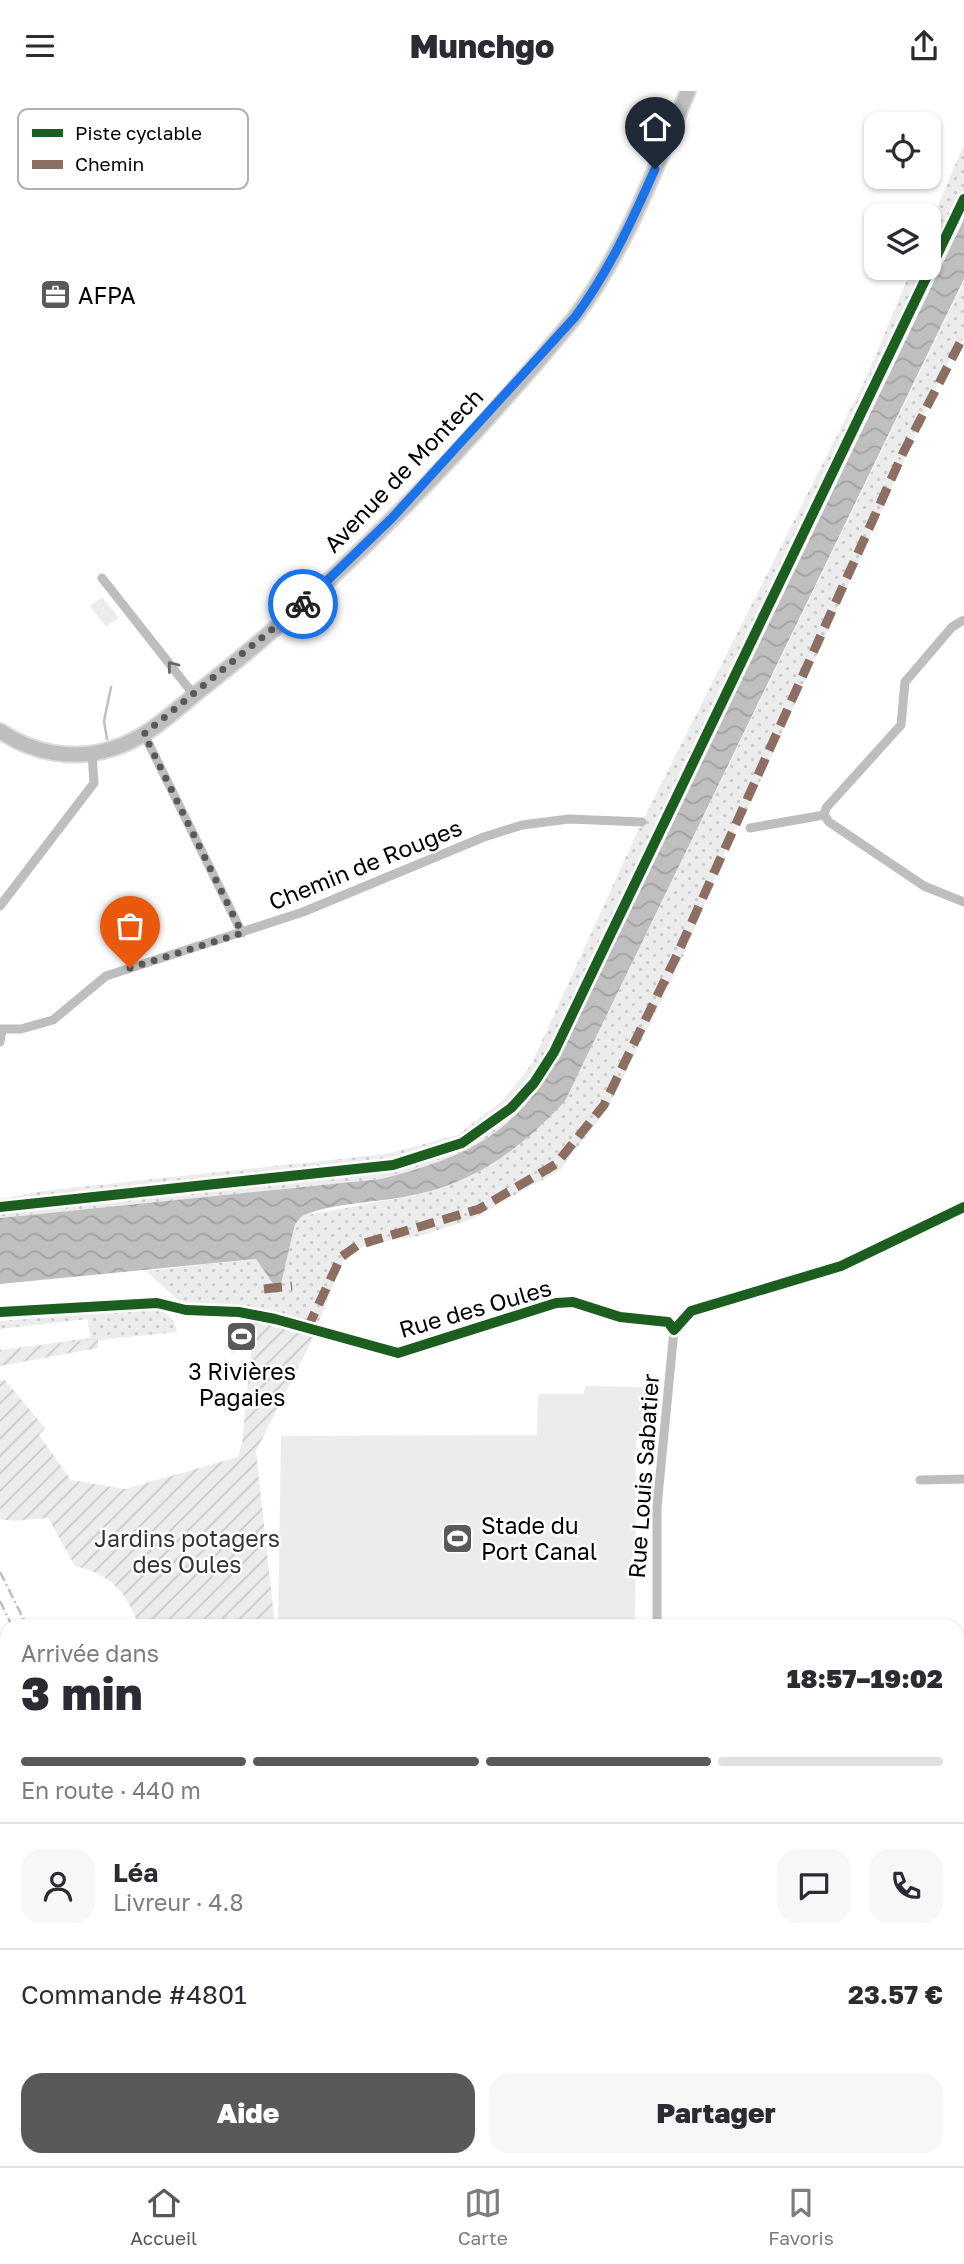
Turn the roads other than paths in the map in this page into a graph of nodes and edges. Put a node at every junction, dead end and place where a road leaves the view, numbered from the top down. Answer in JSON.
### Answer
{"nodes":[{"id":1,"x":688,"y":91,"type":"edge"},
{"id":2,"x":102,"y":578,"type":"dead end"},
{"id":3,"x":964,"y":620,"type":"edge"},
{"id":4,"x":194,"y":695,"type":"junction"},
{"id":5,"x":0,"y":731,"type":"edge"},
{"id":6,"x":144,"y":734,"type":"junction"},
{"id":7,"x":92,"y":754,"type":"junction"},
{"id":8,"x":824,"y":815,"type":"junction"},
{"id":9,"x":642,"y":822,"type":"dead end"},
{"id":10,"x":750,"y":828,"type":"dead end"},
{"id":11,"x":964,"y":902,"type":"edge"},
{"id":12,"x":0,"y":906,"type":"edge"},
{"id":13,"x":242,"y":933,"type":"junction"},
{"id":14,"x":1,"y":1030,"type":"edge"},
{"id":15,"x":0,"y":1042,"type":"edge"},
{"id":16,"x":964,"y":1207,"type":"edge"},
{"id":17,"x":180,"y":1307,"type":"dead end"},
{"id":18,"x":674,"y":1330,"type":"junction"},
{"id":19,"x":964,"y":1479,"type":"edge"},
{"id":20,"x":920,"y":1480,"type":"dead end"},
{"id":21,"x":657,"y":1619,"type":"edge"}],
"edges":[{"from":1,"to":4,"type":"main road","name":"Avenue de Montech"},
{"from":4,"to":2,"type":"street","one_way":true},
{"from":3,"to":8,"type":"street"},
{"from":4,"to":6,"type":"main road","name":"Avenue de Montech"},
{"from":5,"to":7,"type":"main road","name":"Avenue de Montech"},
{"from":6,"to":7,"type":"main road","name":"Avenue de Montech"},
{"from":6,"to":13,"type":"street"},
{"from":7,"to":12,"type":"street"},
{"from":8,"to":10,"type":"street"},
{"from":8,"to":11,"type":"street"},
{"from":9,"to":13,"type":"street","name":"Chemin de Rouges"},
{"from":13,"to":14,"type":"street","name":"Chemin de Rouges"},
{"from":14,"to":15,"type":"street"},
{"from":16,"to":18,"type":"street"},
{"from":17,"to":18,"type":"street","name":"Rue des Oules"},
{"from":18,"to":21,"type":"street","name":"Rue Louis Sabatier"},
{"from":19,"to":20,"type":"street"}]}
